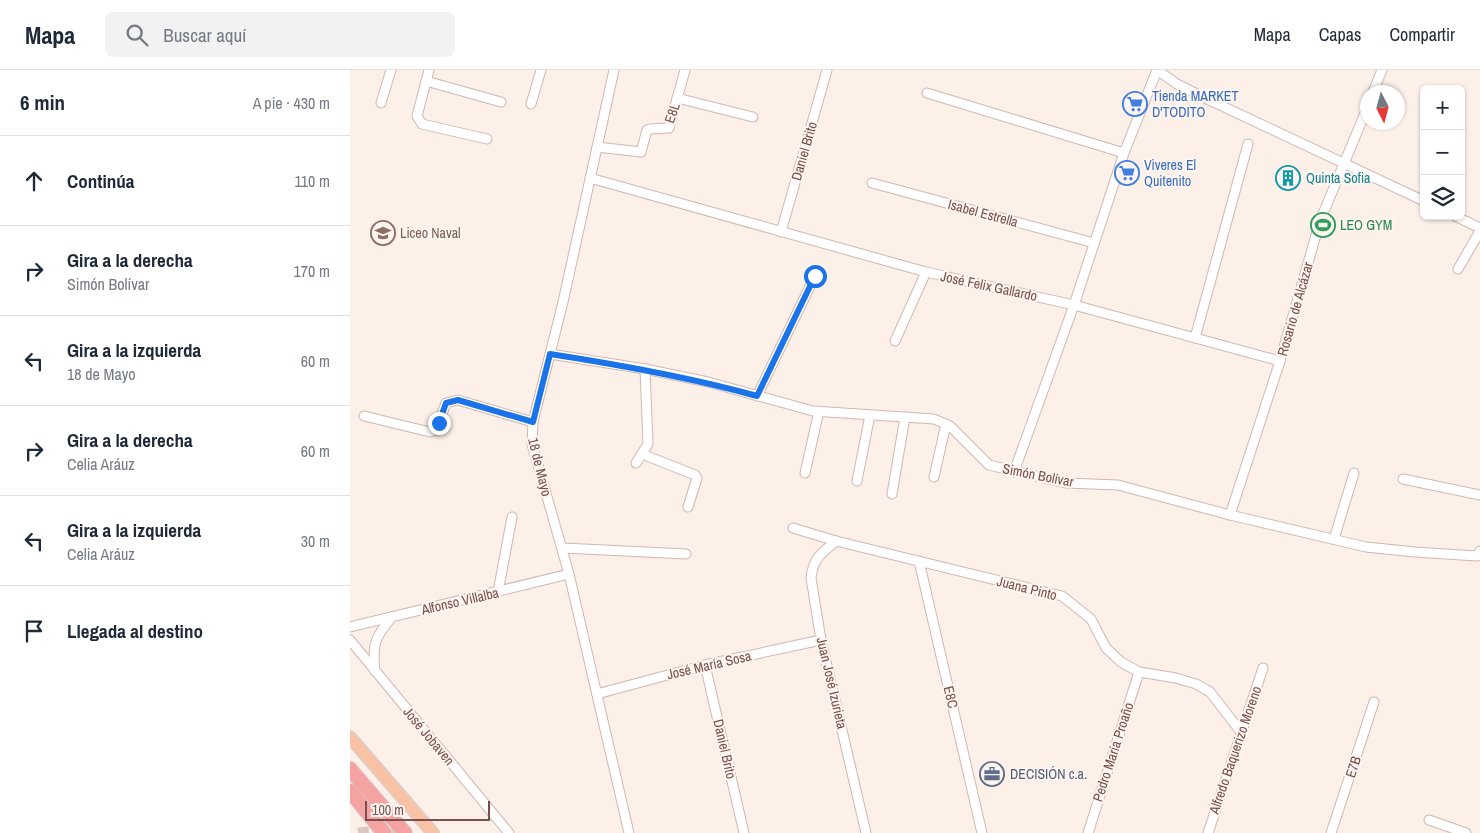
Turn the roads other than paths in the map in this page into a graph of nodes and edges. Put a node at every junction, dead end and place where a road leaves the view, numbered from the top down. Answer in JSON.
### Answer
{"nodes":[{"id":1,"x":391,"y":70,"type":"edge"},
{"id":2,"x":429,"y":70,"type":"edge"},
{"id":3,"x":541,"y":70,"type":"edge"},
{"id":4,"x":614,"y":70,"type":"edge"},
{"id":5,"x":685,"y":70,"type":"edge"},
{"id":6,"x":827,"y":70,"type":"edge"},
{"id":7,"x":1157,"y":70,"type":"edge"},
{"id":8,"x":1382,"y":70,"type":"edge"},
{"id":9,"x":426,"y":81,"type":"junction"},
{"id":10,"x":1376,"y":85,"type":"edge"},
{"id":11,"x":927,"y":93,"type":"dead end"},
{"id":12,"x":677,"y":98,"type":"junction"},
{"id":13,"x":501,"y":102,"type":"dead end"},
{"id":14,"x":381,"y":103,"type":"dead end"},
{"id":15,"x":531,"y":104,"type":"dead end"},
{"id":16,"x":753,"y":117,"type":"dead end"},
{"id":17,"x":1360,"y":125,"type":"edge"},
{"id":18,"x":487,"y":139,"type":"dead end"},
{"id":19,"x":1248,"y":144,"type":"dead end"},
{"id":20,"x":597,"y":147,"type":"junction"},
{"id":21,"x":1124,"y":152,"type":"junction"},
{"id":22,"x":1344,"y":164,"type":"junction"},
{"id":23,"x":590,"y":178,"type":"junction"},
{"id":24,"x":872,"y":183,"type":"dead end"},
{"id":25,"x":1420,"y":200,"type":"edge"},
{"id":26,"x":1462,"y":220,"type":"edge"},
{"id":27,"x":1480,"y":230,"type":"edge"},
{"id":28,"x":781,"y":232,"type":"junction"},
{"id":29,"x":1094,"y":243,"type":"junction"},
{"id":30,"x":1458,"y":269,"type":"dead end"},
{"id":31,"x":926,"y":272,"type":"junction"},
{"id":32,"x":815,"y":276,"type":"dead end"},
{"id":33,"x":1074,"y":305,"type":"junction"},
{"id":34,"x":1195,"y":338,"type":"junction"},
{"id":35,"x":895,"y":340,"type":"dead end"},
{"id":36,"x":550,"y":354,"type":"junction"},
{"id":37,"x":1280,"y":362,"type":"junction"},
{"id":38,"x":644,"y":369,"type":"junction"},
{"id":39,"x":757,"y":396,"type":"junction"},
{"id":40,"x":819,"y":411,"type":"junction"},
{"id":41,"x":870,"y":415,"type":"junction"},
{"id":42,"x":364,"y":416,"type":"dead end"},
{"id":43,"x":906,"y":417,"type":"junction"},
{"id":44,"x":533,"y":422,"type":"junction"},
{"id":45,"x":946,"y":424,"type":"junction"},
{"id":46,"x":642,"y":454,"type":"junction"},
{"id":47,"x":636,"y":463,"type":"dead end"},
{"id":48,"x":1014,"y":472,"type":"junction"},
{"id":49,"x":805,"y":473,"type":"dead end"},
{"id":50,"x":1354,"y":473,"type":"dead end"},
{"id":51,"x":934,"y":477,"type":"dead end"},
{"id":52,"x":1403,"y":480,"type":"dead end"},
{"id":53,"x":858,"y":481,"type":"dead end"},
{"id":54,"x":892,"y":494,"type":"dead end"},
{"id":55,"x":1480,"y":495,"type":"edge"},
{"id":56,"x":688,"y":507,"type":"dead end"},
{"id":57,"x":1230,"y":515,"type":"junction"},
{"id":58,"x":512,"y":517,"type":"dead end"},
{"id":59,"x":793,"y":528,"type":"dead end"},
{"id":60,"x":1334,"y":539,"type":"junction"},
{"id":61,"x":836,"y":541,"type":"junction"},
{"id":62,"x":563,"y":548,"type":"junction"},
{"id":63,"x":1480,"y":551,"type":"edge"},
{"id":64,"x":686,"y":554,"type":"dead end"},
{"id":65,"x":919,"y":561,"type":"junction"},
{"id":66,"x":569,"y":574,"type":"junction"},
{"id":67,"x":498,"y":592,"type":"junction"},
{"id":68,"x":392,"y":617,"type":"junction"},
{"id":69,"x":350,"y":627,"type":"edge"},
{"id":70,"x":350,"y":640,"type":"edge"},
{"id":71,"x":822,"y":640,"type":"junction"},
{"id":72,"x":705,"y":665,"type":"junction"},
{"id":73,"x":1263,"y":668,"type":"dead end"},
{"id":74,"x":375,"y":671,"type":"junction"},
{"id":75,"x":1139,"y":672,"type":"junction"},
{"id":76,"x":597,"y":694,"type":"junction"},
{"id":77,"x":1374,"y":702,"type":"dead end"},
{"id":78,"x":1241,"y":732,"type":"junction"},
{"id":79,"x":350,"y":737,"type":"edge"},
{"id":80,"x":350,"y":769,"type":"edge"},
{"id":81,"x":350,"y":791,"type":"edge"},
{"id":82,"x":350,"y":797,"type":"edge"},
{"id":83,"x":364,"y":808,"type":"junction"},
{"id":84,"x":1429,"y":820,"type":"dead end"},
{"id":85,"x":384,"y":833,"type":"edge"},
{"id":86,"x":405,"y":833,"type":"edge"},
{"id":87,"x":433,"y":833,"type":"edge"},
{"id":88,"x":509,"y":833,"type":"edge"},
{"id":89,"x":629,"y":833,"type":"edge"},
{"id":90,"x":744,"y":833,"type":"edge"},
{"id":91,"x":866,"y":833,"type":"edge"},
{"id":92,"x":982,"y":833,"type":"edge"},
{"id":93,"x":1088,"y":833,"type":"edge"},
{"id":94,"x":1208,"y":833,"type":"edge"},
{"id":95,"x":1331,"y":833,"type":"edge"},
{"id":96,"x":1466,"y":833,"type":"edge"}],
"edges":[{"from":1,"to":14,"type":"street"},
{"from":2,"to":9,"type":"street"},
{"from":3,"to":15,"type":"street"},
{"from":4,"to":20,"type":"street","name":"18 de Mayo"},
{"from":5,"to":12,"type":"street","name":"E8L"},
{"from":6,"to":28,"type":"street","name":"Daniel Brito"},
{"from":7,"to":21,"type":"street"},
{"from":7,"to":22,"type":"street"},
{"from":8,"to":10,"type":"street"},
{"from":9,"to":13,"type":"street"},
{"from":9,"to":18,"type":"street"},
{"from":11,"to":21,"type":"street"},
{"from":12,"to":16,"type":"street"},
{"from":12,"to":20,"type":"street","name":"E8L"},
{"from":17,"to":22,"type":"street","name":"Rosario de Alcázar"},
{"from":19,"to":34,"type":"street"},
{"from":20,"to":23,"type":"street","name":"18 de Mayo"},
{"from":21,"to":29,"type":"street"},
{"from":22,"to":25,"type":"street"},
{"from":22,"to":37,"type":"street","name":"Rosario de Alcázar"},
{"from":23,"to":28,"type":"street","name":"José Felix Gallardo"},
{"from":23,"to":36,"type":"street","name":"18 de Mayo"},
{"from":24,"to":29,"type":"street","name":"Isabel Estrella"},
{"from":26,"to":27,"type":"street"},
{"from":27,"to":30,"type":"street"},
{"from":28,"to":31,"type":"street","name":"José Felix Gallardo"},
{"from":29,"to":33,"type":"street"},
{"from":31,"to":33,"type":"street","name":"José Felix Gallardo"},
{"from":31,"to":35,"type":"street"},
{"from":32,"to":39,"type":"street"},
{"from":33,"to":34,"type":"street","name":"José Felix Gallardo"},
{"from":33,"to":48,"type":"street"},
{"from":34,"to":37,"type":"street","name":"José Felix Gallardo"},
{"from":36,"to":38,"type":"street","name":"Simón Bolívar"},
{"from":36,"to":44,"type":"street","name":"18 de Mayo"},
{"from":37,"to":57,"type":"street","name":"Rosario de Alcázar"},
{"from":38,"to":39,"type":"street","name":"Simón Bolívar"},
{"from":38,"to":46,"type":"street"},
{"from":39,"to":40,"type":"street","name":"Simón Bolívar"},
{"from":40,"to":41,"type":"street","name":"Simón Bolívar"},
{"from":40,"to":49,"type":"street"},
{"from":41,"to":43,"type":"street","name":"Simón Bolívar"},
{"from":41,"to":53,"type":"street"},
{"from":42,"to":44,"type":"street"},
{"from":43,"to":45,"type":"street","name":"Simón Bolívar"},
{"from":43,"to":54,"type":"street"},
{"from":44,"to":62,"type":"street","name":"18 de Mayo"},
{"from":45,"to":48,"type":"street","name":"Simón Bolívar"},
{"from":45,"to":51,"type":"street"},
{"from":46,"to":47,"type":"street"},
{"from":46,"to":56,"type":"street"},
{"from":48,"to":57,"type":"street","name":"Simón Bolívar"},
{"from":50,"to":60,"type":"street"},
{"from":52,"to":55,"type":"street"},
{"from":57,"to":60,"type":"street","name":"Simón Bolívar"},
{"from":58,"to":67,"type":"street"},
{"from":59,"to":61,"type":"street","name":"Juana Pinto"},
{"from":60,"to":63,"type":"street","name":"Simón Bolívar"},
{"from":61,"to":65,"type":"street","name":"Juana Pinto"},
{"from":61,"to":71,"type":"street","name":"Juan José Izurieta"},
{"from":62,"to":64,"type":"street"},
{"from":62,"to":66,"type":"street","name":"18 de Mayo"},
{"from":65,"to":75,"type":"street","name":"Juana Pinto"},
{"from":65,"to":92,"type":"street","name":"E8C"},
{"from":66,"to":67,"type":"street","name":"Alfonso Villalba"},
{"from":66,"to":76,"type":"street","name":"18 de Mayo"},
{"from":67,"to":68,"type":"street","name":"Alfonso Villalba"},
{"from":68,"to":69,"type":"street","name":"Alfonso Villalba"},
{"from":68,"to":74,"type":"street"},
{"from":70,"to":74,"type":"street","name":"José Jobaven"},
{"from":71,"to":72,"type":"street","name":"José María Sosa"},
{"from":71,"to":91,"type":"street","name":"Juan José Izurieta"},
{"from":72,"to":76,"type":"street","name":"José María Sosa"},
{"from":72,"to":90,"type":"street","name":"Daniel Brito"},
{"from":73,"to":78,"type":"street","name":"Alfredo Baquerizo Moreno"},
{"from":74,"to":88,"type":"street","name":"José Jobaven"},
{"from":75,"to":78,"type":"street","name":"Juana Pinto"},
{"from":75,"to":93,"type":"street","name":"Pedro María Proaño"},
{"from":76,"to":89,"type":"street","name":"18 de Mayo"},
{"from":77,"to":95,"type":"street","name":"E7B"},
{"from":78,"to":94,"type":"street","name":"Alfredo Baquerizo Moreno"},
{"from":79,"to":87,"type":"main road"},
{"from":80,"to":86,"type":"highway"},
{"from":81,"to":83,"type":"highway"},
{"from":82,"to":83,"type":"main road"},
{"from":83,"to":85,"type":"highway"},
{"from":84,"to":96,"type":"street"}]}
